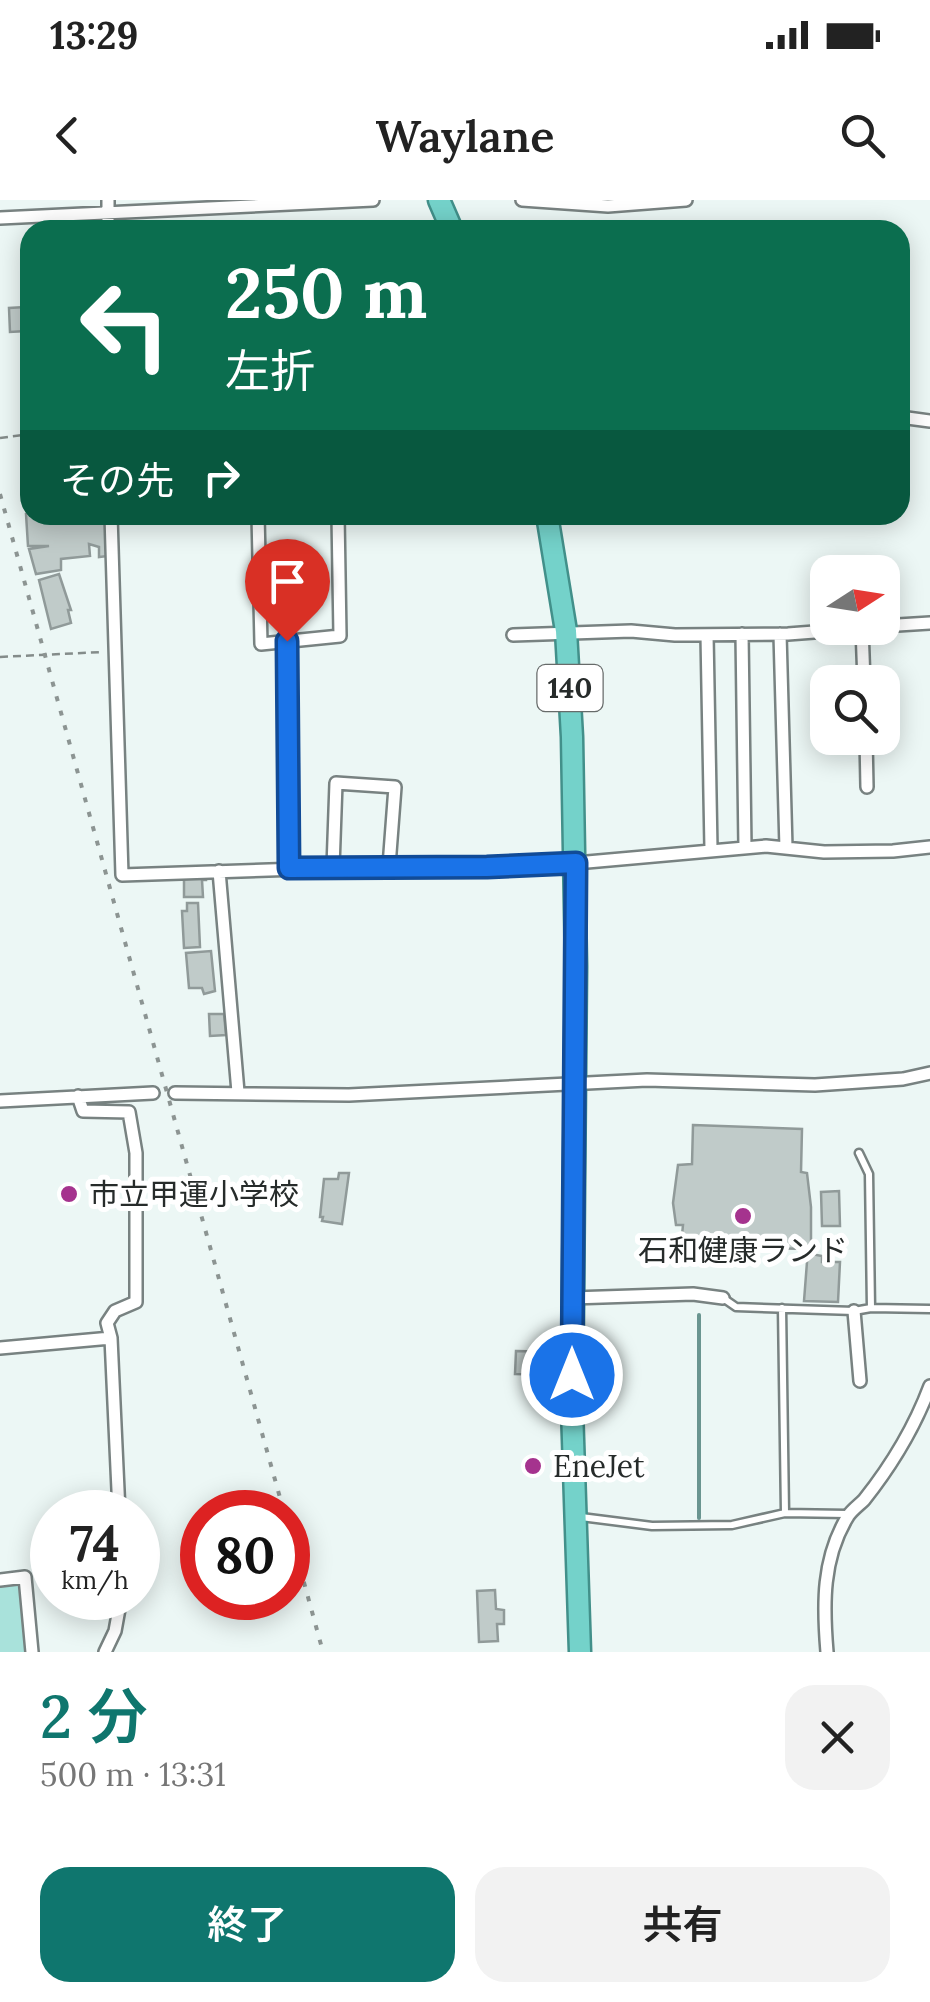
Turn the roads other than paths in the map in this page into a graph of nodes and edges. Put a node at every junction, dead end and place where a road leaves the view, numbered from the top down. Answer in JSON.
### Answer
{"nodes":[{"id":1,"x":108,"y":200,"type":"edge"},
{"id":2,"x":373,"y":200,"type":"edge"},
{"id":3,"x":522,"y":200,"type":"edge"},
{"id":4,"x":686,"y":200,"type":"edge"},
{"id":5,"x":108,"y":214,"type":"junction"},
{"id":6,"x":0,"y":218,"type":"edge"},
{"id":7,"x":108,"y":220,"type":"edge"},
{"id":8,"x":112,"y":525,"type":"edge"},
{"id":9,"x":258,"y":525,"type":"edge"},
{"id":10,"x":338,"y":525,"type":"edge"},
{"id":11,"x":549,"y":525,"type":"edge"},
{"id":12,"x":930,"y":623,"type":"edge"},
{"id":13,"x":900,"y":625,"type":"edge"},
{"id":14,"x":566,"y":631,"type":"junction"},
{"id":15,"x":810,"y":632,"type":"edge"},
{"id":16,"x":742,"y":634,"type":"junction"},
{"id":17,"x":780,"y":634,"type":"junction"},
{"id":18,"x":513,"y":635,"type":"dead end"},
{"id":19,"x":707,"y":635,"type":"junction"},
{"id":20,"x":287,"y":641,"type":"junction"},
{"id":21,"x":866,"y":755,"type":"edge"},
{"id":22,"x":867,"y":787,"type":"dead end"},
{"id":23,"x":930,"y":846,"type":"edge"},
{"id":24,"x":745,"y":848,"type":"junction"},
{"id":25,"x":786,"y":848,"type":"junction"},
{"id":26,"x":711,"y":850,"type":"junction"},
{"id":27,"x":576,"y":863,"type":"junction"},
{"id":28,"x":388,"y":866,"type":"junction"},
{"id":29,"x":332,"y":867,"type":"junction"},
{"id":30,"x":289,"y":868,"type":"junction"},
{"id":31,"x":218,"y":871,"type":"junction"},
{"id":32,"x":930,"y":1073,"type":"edge"},
{"id":33,"x":575,"y":1083,"type":"junction"},
{"id":34,"x":238,"y":1092,"type":"junction"},
{"id":35,"x":153,"y":1093,"type":"dead end"},
{"id":36,"x":176,"y":1093,"type":"dead end"},
{"id":37,"x":78,"y":1096,"type":"junction"},
{"id":38,"x":0,"y":1102,"type":"edge"},
{"id":39,"x":859,"y":1154,"type":"dead end"},
{"id":40,"x":572,"y":1298,"type":"junction"},
{"id":41,"x":723,"y":1298,"type":"joint"},
{"id":42,"x":782,"y":1308,"type":"junction"},
{"id":43,"x":872,"y":1308,"type":"junction"},
{"id":44,"x":930,"y":1309,"type":"edge"},
{"id":45,"x":854,"y":1312,"type":"junction"},
{"id":46,"x":111,"y":1338,"type":"junction"},
{"id":47,"x":0,"y":1348,"type":"edge"},
{"id":48,"x":860,"y":1381,"type":"dead end"},
{"id":49,"x":930,"y":1386,"type":"edge"},
{"id":50,"x":117,"y":1490,"type":"edge"},
{"id":51,"x":785,"y":1513,"type":"junction"},
{"id":52,"x":849,"y":1514,"type":"junction"},
{"id":53,"x":575,"y":1516,"type":"junction"},
{"id":54,"x":0,"y":1580,"type":"edge"},
{"id":55,"x":117,"y":1620,"type":"edge"},
{"id":56,"x":32,"y":1652,"type":"edge"},
{"id":57,"x":105,"y":1652,"type":"edge"},
{"id":58,"x":580,"y":1652,"type":"edge"},
{"id":59,"x":827,"y":1652,"type":"edge"}],
"edges":[{"from":1,"to":5,"type":"street"},
{"from":2,"to":5,"type":"street"},
{"from":3,"to":4,"type":"street"},
{"from":5,"to":6,"type":"street"},
{"from":5,"to":7,"type":"street"},
{"from":8,"to":31,"type":"street"},
{"from":9,"to":20,"type":"street"},
{"from":10,"to":20,"type":"street"},
{"from":11,"to":14,"type":"highway","number":"140"},
{"from":12,"to":13,"type":"street"},
{"from":14,"to":18,"type":"street"},
{"from":14,"to":19,"type":"street"},
{"from":14,"to":27,"type":"highway","number":"140"},
{"from":15,"to":17,"type":"street"},
{"from":16,"to":17,"type":"street"},
{"from":16,"to":19,"type":"street"},
{"from":16,"to":24,"type":"street"},
{"from":17,"to":25,"type":"street"},
{"from":19,"to":26,"type":"street"},
{"from":20,"to":30,"type":"street"},
{"from":21,"to":22,"type":"street"},
{"from":23,"to":25,"type":"street"},
{"from":24,"to":25,"type":"street"},
{"from":24,"to":26,"type":"street"},
{"from":26,"to":27,"type":"street"},
{"from":27,"to":28,"type":"lane"},
{"from":27,"to":33,"type":"highway","number":"140"},
{"from":28,"to":29,"type":"street"},
{"from":28,"to":29,"type":"street"},
{"from":29,"to":30,"type":"street"},
{"from":30,"to":31,"type":"street"},
{"from":31,"to":34,"type":"street"},
{"from":32,"to":33,"type":"street"},
{"from":33,"to":34,"type":"street"},
{"from":33,"to":40,"type":"highway","number":"140"},
{"from":34,"to":36,"type":"street"},
{"from":35,"to":37,"type":"street"},
{"from":37,"to":38,"type":"street"},
{"from":37,"to":46,"type":"street"},
{"from":39,"to":43,"type":"lane"},
{"from":40,"to":41,"type":"street"},
{"from":40,"to":53,"type":"highway","number":"140"},
{"from":41,"to":42,"type":"lane"},
{"from":42,"to":45,"type":"lane"},
{"from":42,"to":51,"type":"lane"},
{"from":43,"to":44,"type":"lane"},
{"from":43,"to":45,"type":"lane"},
{"from":45,"to":48,"type":"street"},
{"from":46,"to":47,"type":"street"},
{"from":46,"to":50,"type":"street"},
{"from":49,"to":52,"type":"street"},
{"from":51,"to":52,"type":"lane"},
{"from":51,"to":53,"type":"lane"},
{"from":52,"to":59,"type":"street"},
{"from":53,"to":58,"type":"highway","number":"140"},
{"from":54,"to":56,"type":"street"},
{"from":55,"to":57,"type":"street"}]}
